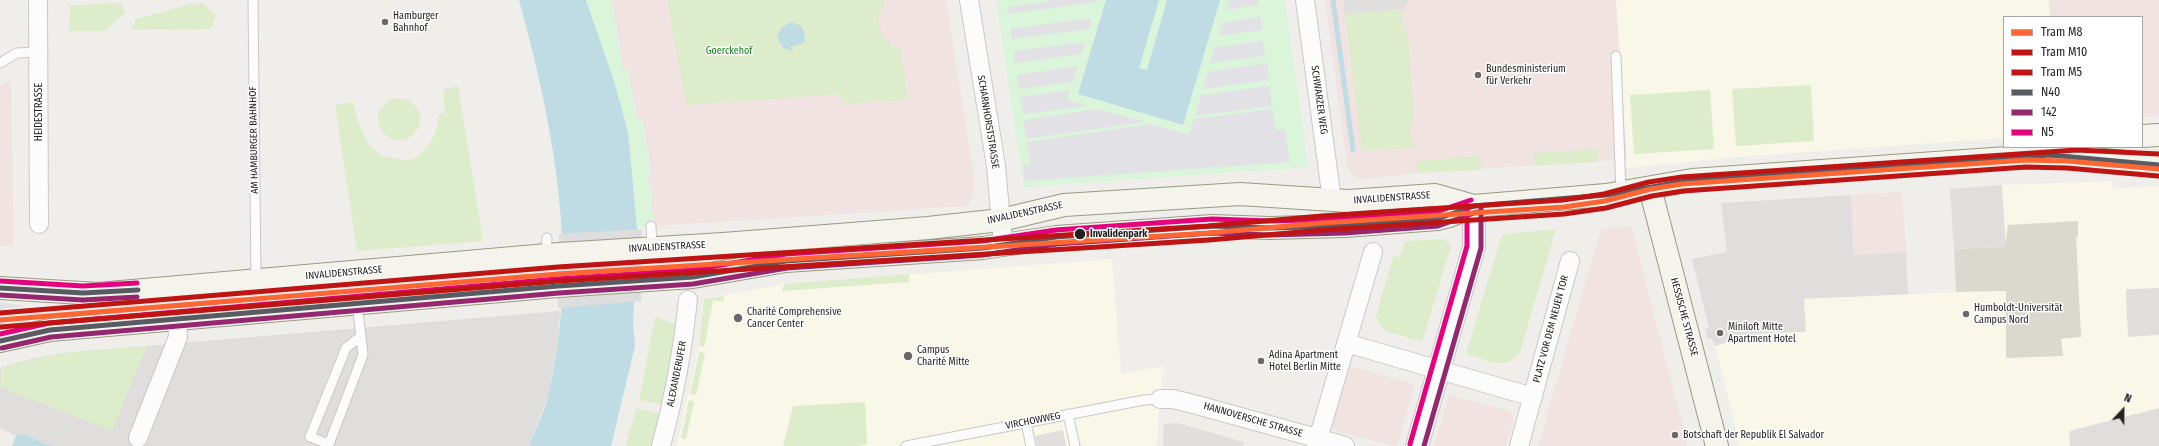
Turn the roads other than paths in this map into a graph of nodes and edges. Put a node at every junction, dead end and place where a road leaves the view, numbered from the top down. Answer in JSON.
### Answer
{"nodes":[{"id":1,"x":38,"y":0,"type":"edge"},
{"id":2,"x":253,"y":0,"type":"edge"},
{"id":3,"x":969,"y":0,"type":"edge"},
{"id":4,"x":1305,"y":0,"type":"edge"},
{"id":5,"x":38,"y":52,"type":"junction"},
{"id":6,"x":1616,"y":56,"type":"dead end"},
{"id":7,"x":0,"y":63,"type":"edge"},
{"id":8,"x":2159,"y":135,"type":"edge"},
{"id":9,"x":2143,"y":136,"type":"edge"},
{"id":10,"x":2074,"y":148,"type":"edge"},
{"id":11,"x":2050,"y":155,"type":"junction"},
{"id":12,"x":2159,"y":165,"type":"edge"},
{"id":13,"x":1650,"y":188,"type":"junction"},
{"id":14,"x":1621,"y":193,"type":"junction"},
{"id":15,"x":1332,"y":200,"type":"junction"},
{"id":16,"x":1474,"y":206,"type":"junction"},
{"id":17,"x":1001,"y":220,"type":"junction"},
{"id":18,"x":39,"y":224,"type":"dead end"},
{"id":19,"x":651,"y":226,"type":"dead end"},
{"id":20,"x":1333,"y":226,"type":"junction"},
{"id":21,"x":1003,"y":245,"type":"junction"},
{"id":22,"x":647,"y":248,"type":"junction"},
{"id":23,"x":1373,"y":252,"type":"dead end"},
{"id":24,"x":1570,"y":260,"type":"dead end"},
{"id":25,"x":256,"y":280,"type":"junction"},
{"id":26,"x":0,"y":288,"type":"edge"},
{"id":27,"x":688,"y":300,"type":"dead end"},
{"id":28,"x":357,"y":303,"type":"junction"},
{"id":29,"x":178,"y":319,"type":"junction"},
{"id":30,"x":361,"y":336,"type":"junction"},
{"id":31,"x":0,"y":341,"type":"edge"},
{"id":32,"x":1346,"y":343,"type":"junction"},
{"id":33,"x":1439,"y":370,"type":"junction"},
{"id":34,"x":1533,"y":397,"type":"junction"},
{"id":35,"x":1160,"y":399,"type":"joint"},
{"id":36,"x":1068,"y":414,"type":"junction"},
{"id":37,"x":1026,"y":422,"type":"junction"},
{"id":38,"x":138,"y":438,"type":"dead end"},
{"id":39,"x":309,"y":442,"type":"edge"},
{"id":40,"x":1317,"y":442,"type":"edge"},
{"id":41,"x":328,"y":445,"type":"edge"},
{"id":42,"x":661,"y":446,"type":"edge"},
{"id":43,"x":906,"y":446,"type":"edge"},
{"id":44,"x":1031,"y":446,"type":"edge"},
{"id":45,"x":1075,"y":446,"type":"edge"},
{"id":46,"x":1345,"y":446,"type":"edge"},
{"id":47,"x":1417,"y":446,"type":"edge"},
{"id":48,"x":1519,"y":446,"type":"edge"},
{"id":49,"x":1717,"y":446,"type":"edge"}],
"edges":[{"from":1,"to":5,"type":"street","name":"HEIDESTRASSE"},
{"from":2,"to":25,"type":"lane","name":"AM HAMBURGER BAHNHOF"},
{"from":3,"to":17,"type":"street","name":"SCHARNHORSTSTRASSE"},
{"from":4,"to":15,"type":"street","name":"SCHWARZER WEG"},
{"from":5,"to":7,"type":"lane"},
{"from":5,"to":18,"type":"street","name":"HEIDESTRASSE"},
{"from":6,"to":14,"type":"lane"},
{"from":8,"to":9,"type":"main road"},
{"from":10,"to":11,"type":"main road","name":"INVALIDENSTRASSE"},
{"from":11,"to":12,"type":"main road","name":"INVALIDENSTRASSE"},
{"from":11,"to":13,"type":"main road","name":"INVALIDENSTRASSE"},
{"from":13,"to":14,"type":"main road","name":"INVALIDENSTRASSE"},
{"from":13,"to":49,"type":"main road","name":"HESSISCHE STRASSE"},
{"from":14,"to":16,"type":"main road","name":"INVALIDENSTRASSE"},
{"from":15,"to":16,"type":"main road","name":"INVALIDENSTRASSE"},
{"from":15,"to":17,"type":"main road","name":"INVALIDENSTRASSE"},
{"from":15,"to":20,"type":"main road"},
{"from":16,"to":20,"type":"main road","name":"INVALIDENSTRASSE"},
{"from":16,"to":33,"type":"street"},
{"from":17,"to":21,"type":"street","name":"SCHARNHORSTSTRASSE"},
{"from":17,"to":22,"type":"main road","name":"INVALIDENSTRASSE"},
{"from":19,"to":22,"type":"lane"},
{"from":20,"to":21,"type":"main road","name":"INVALIDENSTRASSE"},
{"from":21,"to":28,"type":"main road","name":"INVALIDENSTRASSE"},
{"from":22,"to":25,"type":"main road","name":"INVALIDENSTRASSE"},
{"from":23,"to":32,"type":"street"},
{"from":24,"to":34,"type":"street","name":"PLATZ VOR DEM NEUEN TOR"},
{"from":25,"to":26,"type":"main road","name":"INVALIDENSTRASSE"},
{"from":27,"to":42,"type":"street","name":"ALEXANDERUFER"},
{"from":28,"to":29,"type":"main road","name":"INVALIDENSTRASSE"},
{"from":28,"to":30,"type":"lane"},
{"from":29,"to":31,"type":"main road","name":"INVALIDENSTRASSE"},
{"from":29,"to":38,"type":"street"},
{"from":30,"to":39,"type":"lane"},
{"from":30,"to":41,"type":"lane"},
{"from":32,"to":33,"type":"street","name":"PLATZ VOR DEM NEUEN TOR"},
{"from":32,"to":40,"type":"street"},
{"from":33,"to":34,"type":"street","name":"PLATZ VOR DEM NEUEN TOR"},
{"from":33,"to":47,"type":"street"},
{"from":34,"to":48,"type":"street","name":"PLATZ VOR DEM NEUEN TOR"},
{"from":35,"to":36,"type":"lane","name":"VIRCHOWWEG"},
{"from":35,"to":40,"type":"street","name":"HANNOVERSCHE STRASSE"},
{"from":36,"to":37,"type":"lane","name":"VIRCHOWWEG"},
{"from":36,"to":45,"type":"lane"},
{"from":37,"to":43,"type":"lane","name":"VIRCHOWWEG"},
{"from":37,"to":44,"type":"lane"},
{"from":39,"to":41,"type":"lane"},
{"from":40,"to":46,"type":"street","name":"HANNOVERSCHE STRASSE"}]}
